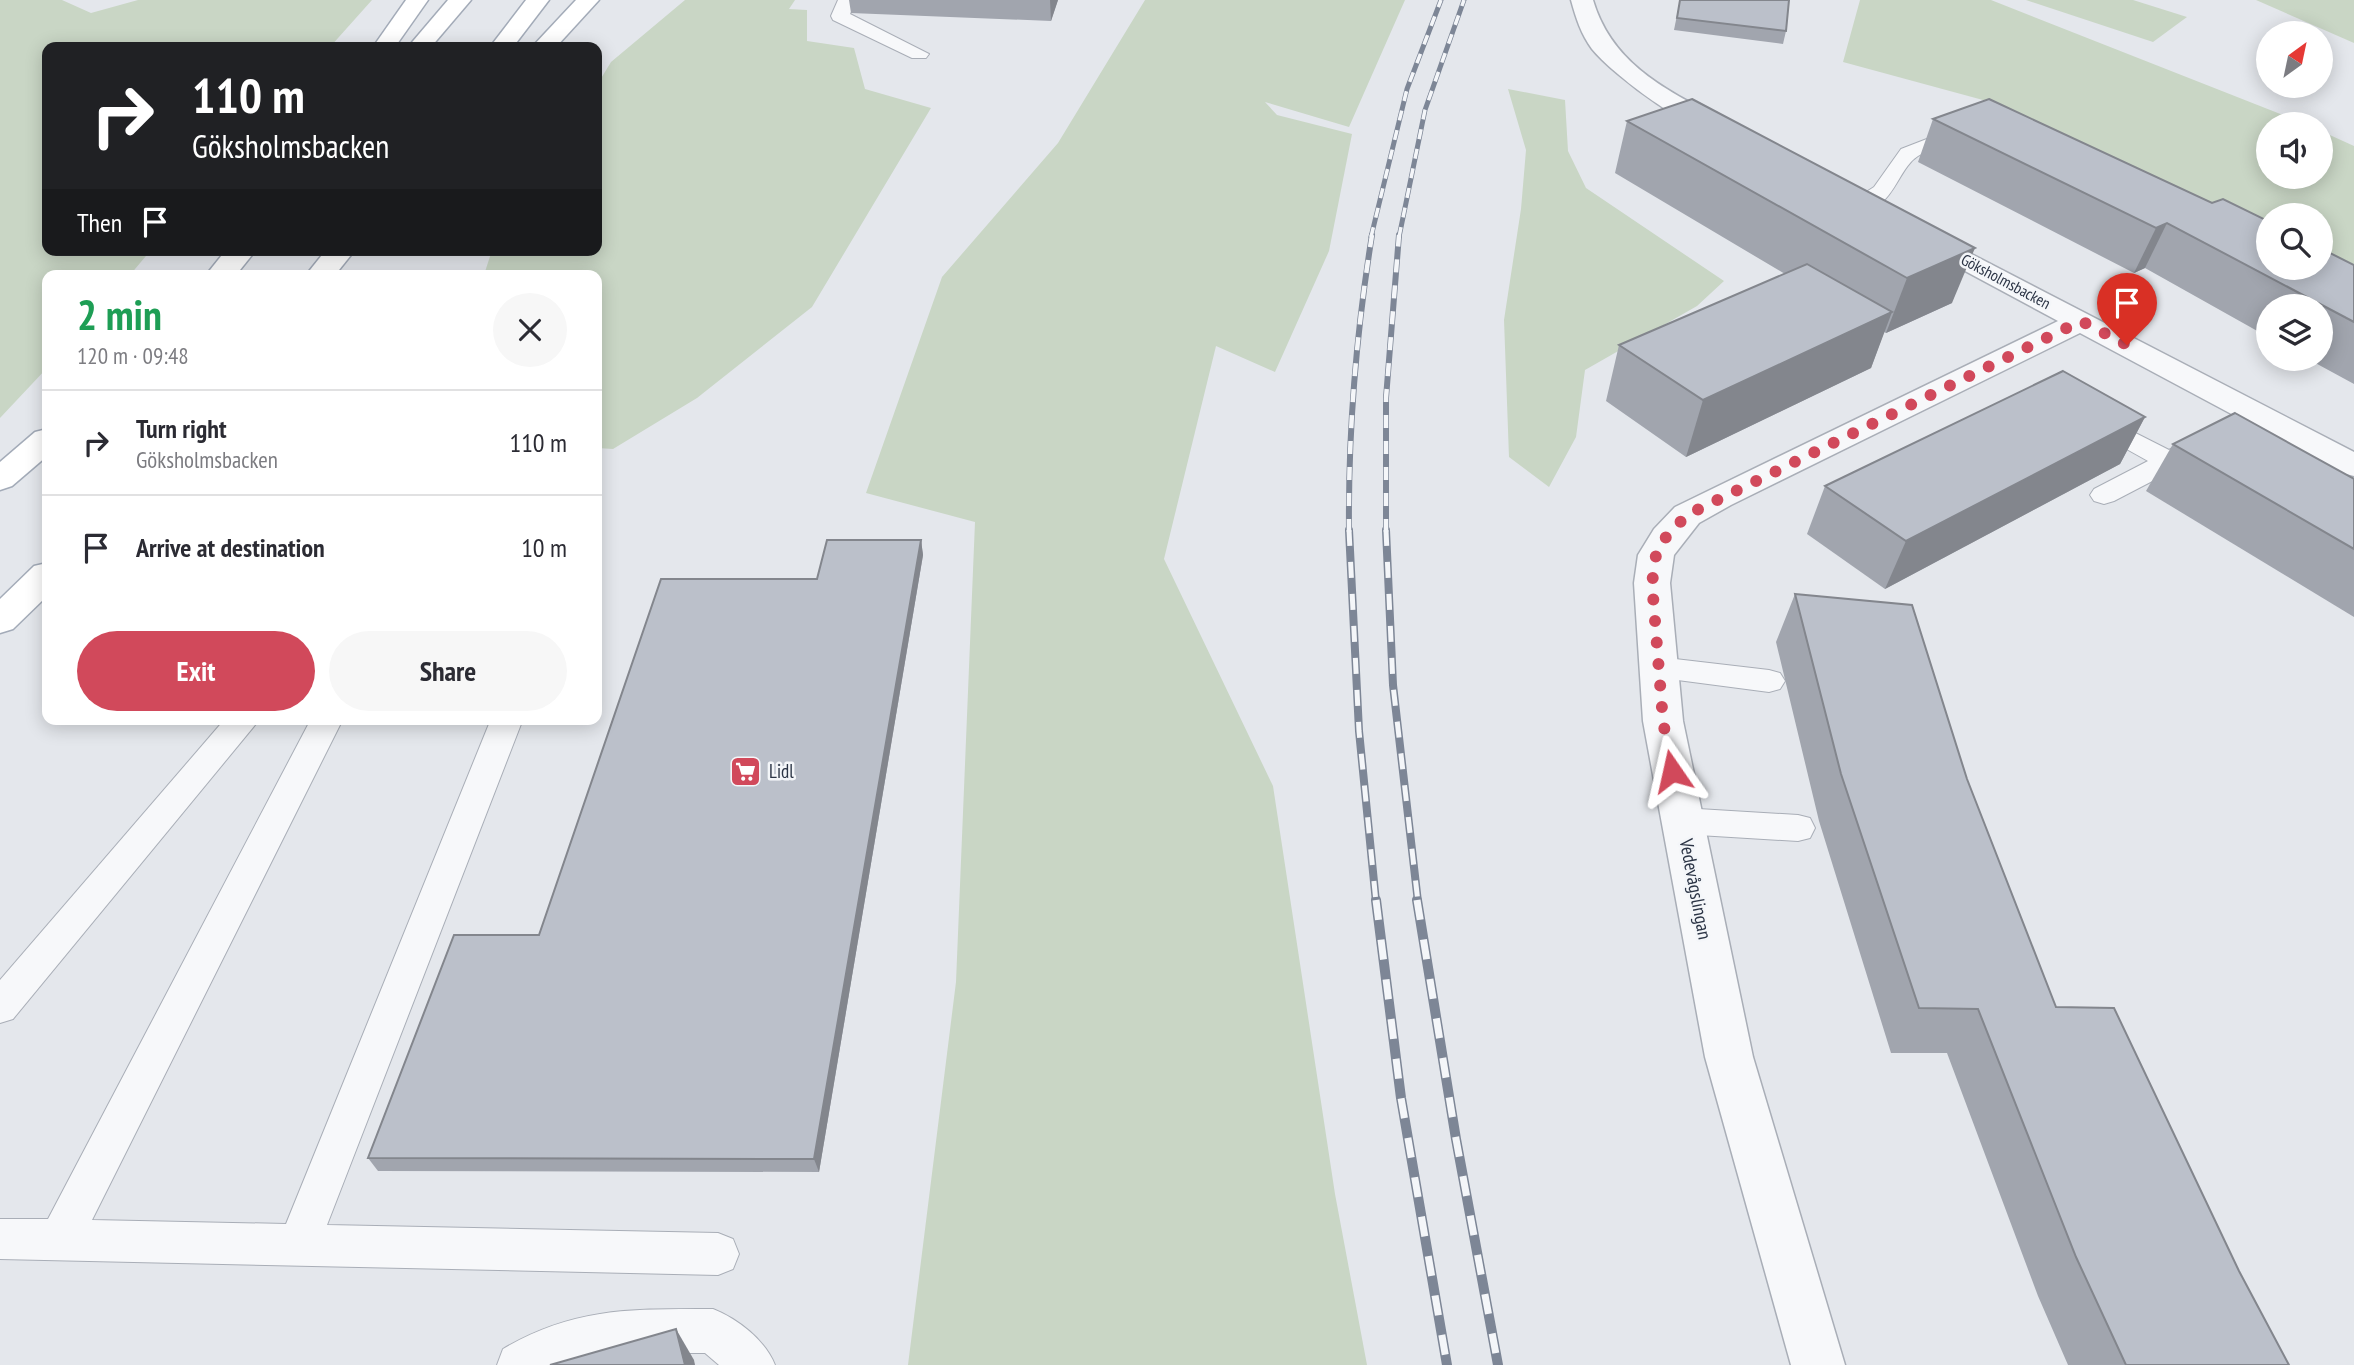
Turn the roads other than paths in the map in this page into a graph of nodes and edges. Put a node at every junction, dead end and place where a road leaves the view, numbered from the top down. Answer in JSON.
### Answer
{"nodes":[{"id":1,"x":417,"y":0,"type":"edge"},
{"id":2,"x":460,"y":0,"type":"edge"},
{"id":3,"x":538,"y":0,"type":"edge"},
{"id":4,"x":588,"y":0,"type":"edge"},
{"id":5,"x":847,"y":0,"type":"edge"},
{"id":6,"x":1582,"y":0,"type":"edge"},
{"id":7,"x":388,"y":42,"type":"edge"},
{"id":8,"x":423,"y":42,"type":"edge"},
{"id":9,"x":506,"y":42,"type":"edge"},
{"id":10,"x":548,"y":42,"type":"edge"},
{"id":11,"x":919,"y":54,"type":"dead end"},
{"id":12,"x":1968,"y":129,"type":"edge"},
{"id":13,"x":1741,"y":140,"type":"edge"},
{"id":14,"x":1836,"y":190,"type":"edge"},
{"id":15,"x":1860,"y":203,"type":"junction"},
{"id":16,"x":237,"y":256,"type":"edge"},
{"id":17,"x":336,"y":256,"type":"edge"},
{"id":18,"x":224,"y":270,"type":"edge"},
{"id":19,"x":324,"y":270,"type":"edge"},
{"id":20,"x":2081,"y":321,"type":"junction"},
{"id":21,"x":2078,"y":411,"type":"edge"},
{"id":22,"x":2237,"y":425,"type":"junction"},
{"id":23,"x":42,"y":443,"type":"edge"},
{"id":24,"x":2168,"y":461,"type":"junction"},
{"id":25,"x":2354,"y":466,"type":"edge"},
{"id":26,"x":0,"y":479,"type":"edge"},
{"id":27,"x":2104,"y":495,"type":"dead end"},
{"id":28,"x":42,"y":580,"type":"edge"},
{"id":29,"x":0,"y":620,"type":"edge"},
{"id":30,"x":1658,"y":668,"type":"junction"},
{"id":31,"x":1769,"y":681,"type":"dead end"},
{"id":32,"x":239,"y":725,"type":"edge"},
{"id":33,"x":324,"y":725,"type":"edge"},
{"id":34,"x":505,"y":725,"type":"edge"},
{"id":35,"x":1682,"y":821,"type":"junction"},
{"id":36,"x":1798,"y":828,"type":"dead end"},
{"id":37,"x":0,"y":1007,"type":"edge"},
{"id":38,"x":0,"y":1240,"type":"edge"},
{"id":39,"x":59,"y":1241,"type":"junction"},
{"id":40,"x":298,"y":1246,"type":"junction"},
{"id":41,"x":718,"y":1254,"type":"dead end"},
{"id":42,"x":519,"y":1365,"type":"edge"},
{"id":43,"x":753,"y":1365,"type":"edge"},
{"id":44,"x":1818,"y":1365,"type":"edge"}],
"edges":[{"from":1,"to":7,"type":"main road"},
{"from":2,"to":8,"type":"main road"},
{"from":3,"to":9,"type":"main road"},
{"from":4,"to":10,"type":"main road"},
{"from":5,"to":11,"type":"lane"},
{"from":6,"to":13,"type":"street"},
{"from":12,"to":15,"type":"lane"},
{"from":14,"to":15,"type":"street","name":"Göksholmsbacken"},
{"from":15,"to":20,"type":"street","name":"Göksholmsbacken"},
{"from":16,"to":18,"type":"main road"},
{"from":17,"to":19,"type":"main road"},
{"from":20,"to":22,"type":"street","name":"Göksholmsbacken"},
{"from":20,"to":30,"type":"street","name":"Vedevågslingan"},
{"from":21,"to":24,"type":"lane"},
{"from":22,"to":24,"type":"lane"},
{"from":22,"to":25,"type":"street","name":"Göksholmsbacken"},
{"from":23,"to":26,"type":"main road"},
{"from":24,"to":27,"type":"lane"},
{"from":28,"to":29,"type":"main road"},
{"from":30,"to":31,"type":"lane"},
{"from":30,"to":35,"type":"street","name":"Vedevågslingan"},
{"from":32,"to":37,"type":"lane"},
{"from":33,"to":39,"type":"lane"},
{"from":34,"to":40,"type":"lane"},
{"from":35,"to":36,"type":"lane"},
{"from":35,"to":44,"type":"street","name":"Vedevågslingan"},
{"from":38,"to":39,"type":"lane"},
{"from":39,"to":40,"type":"lane"},
{"from":40,"to":41,"type":"lane"},
{"from":42,"to":43,"type":"lane"}]}
